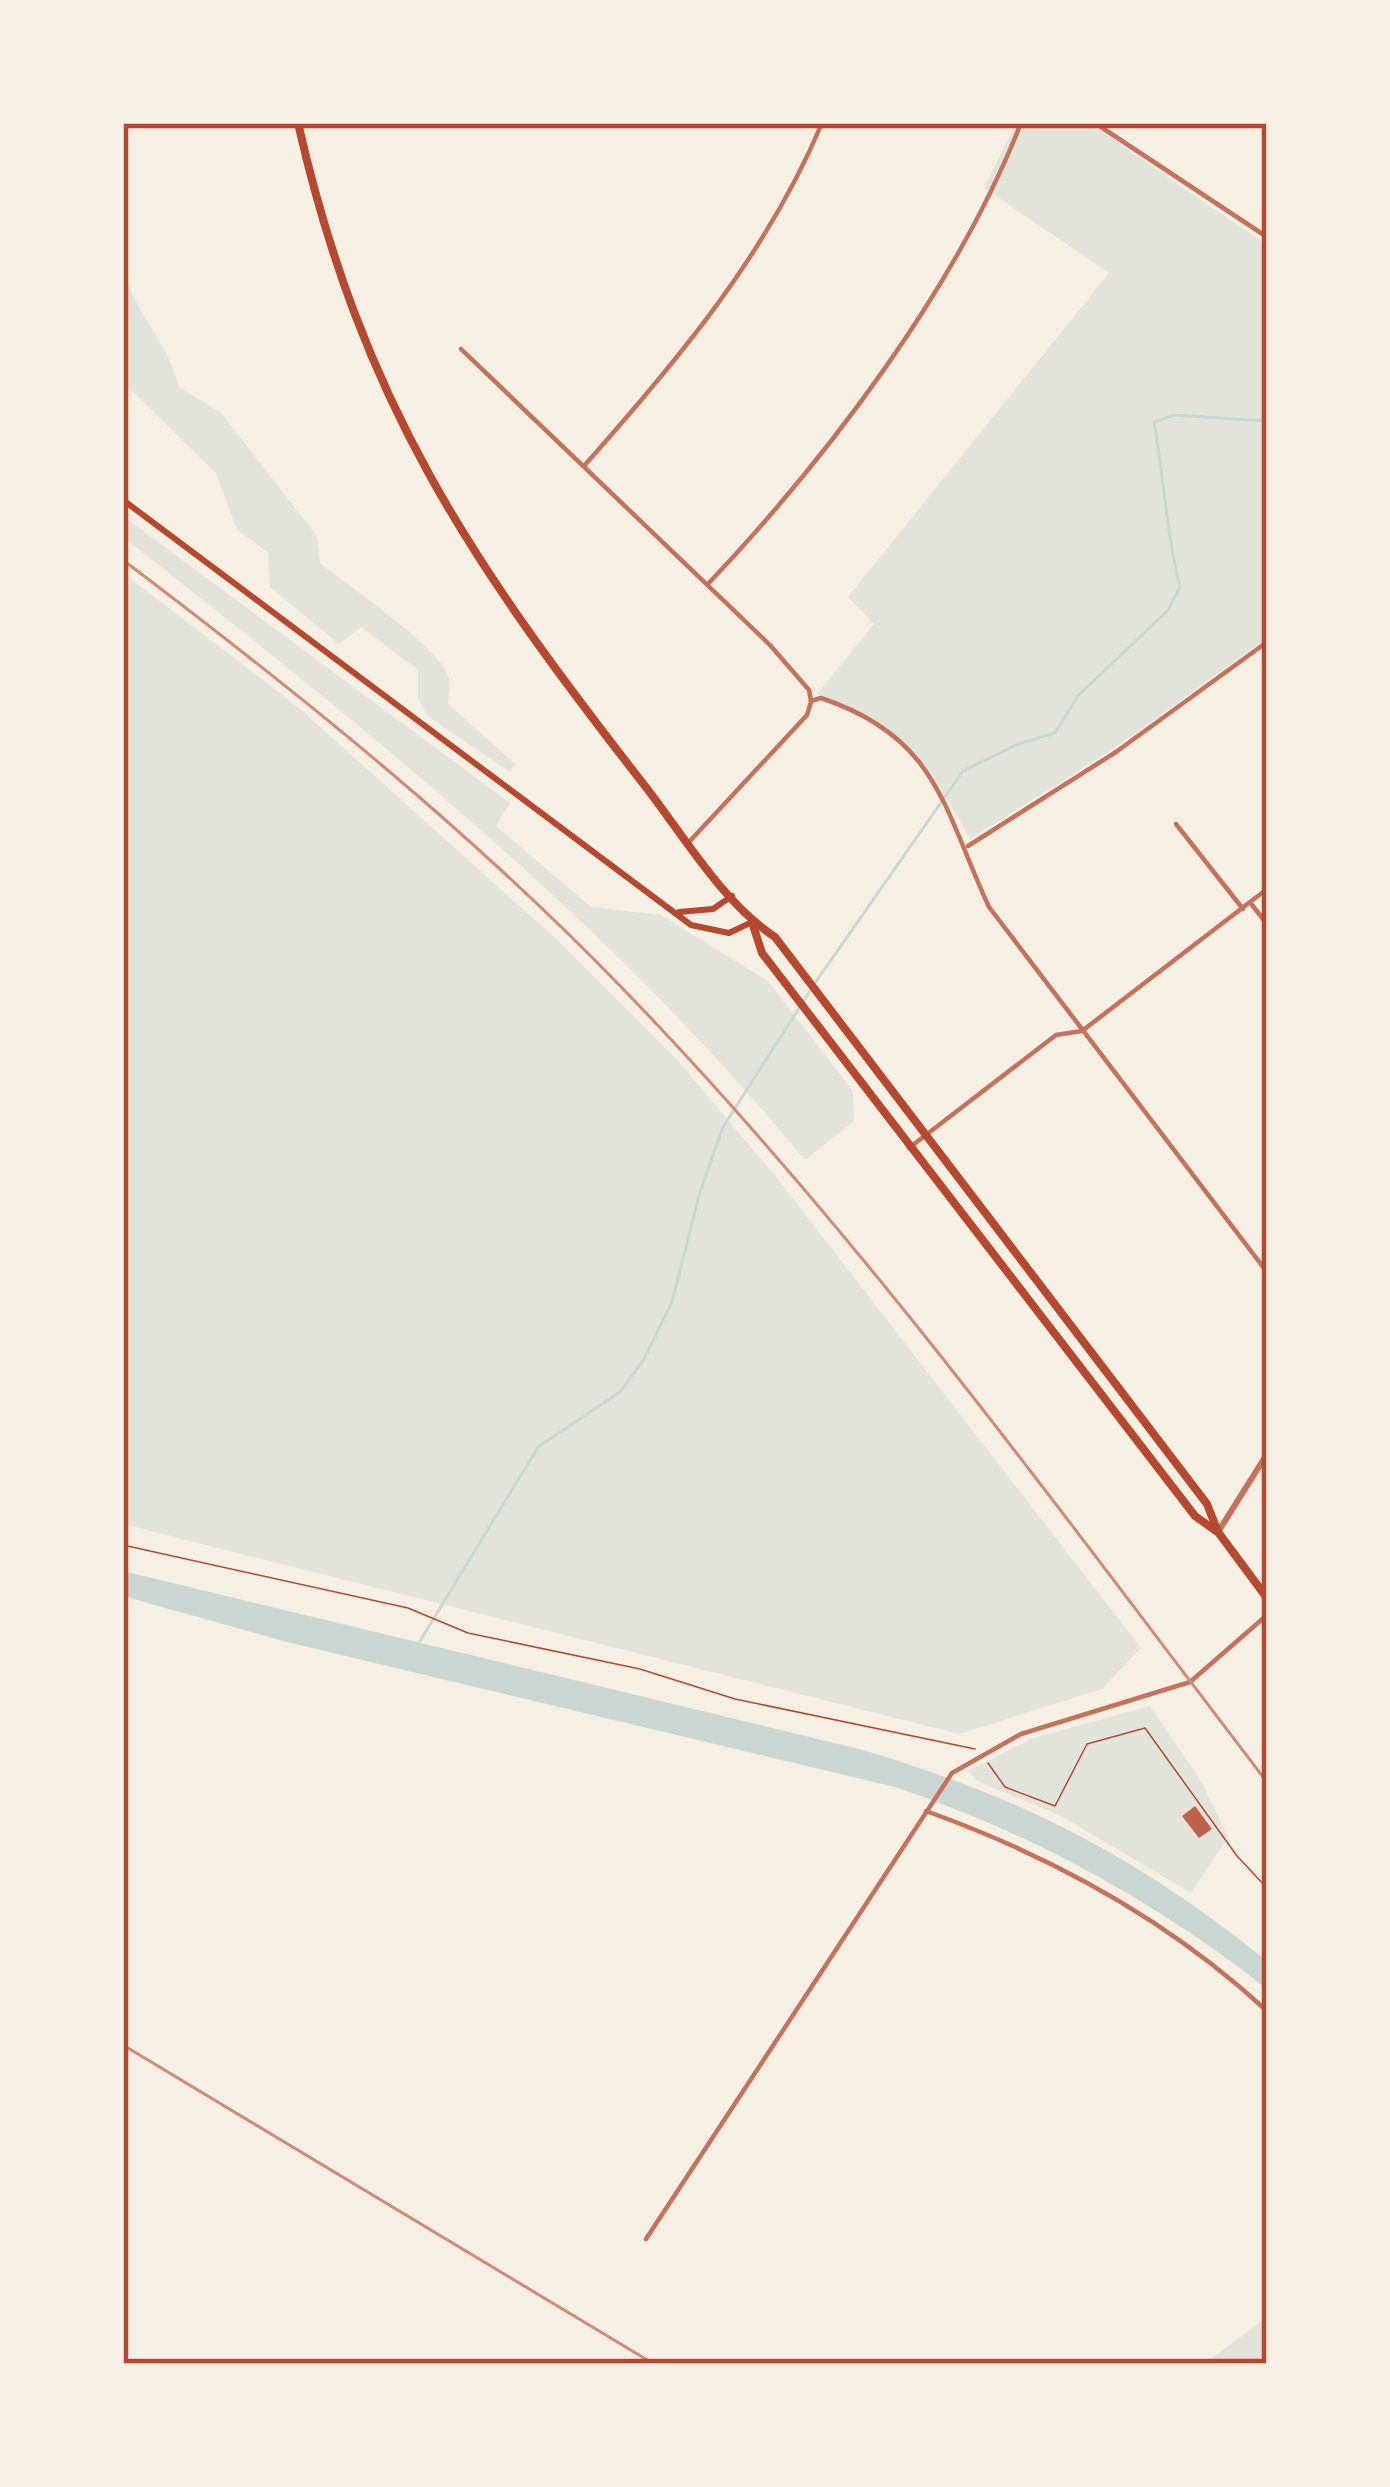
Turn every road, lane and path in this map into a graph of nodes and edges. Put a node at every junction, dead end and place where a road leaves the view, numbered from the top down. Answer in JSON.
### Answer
{"nodes":[{"id":1,"x":298,"y":123,"type":"edge"},
{"id":2,"x":822,"y":123,"type":"edge"},
{"id":3,"x":1021,"y":123,"type":"edge"},
{"id":4,"x":1095,"y":123,"type":"edge"},
{"id":5,"x":1267,"y":237,"type":"edge"},
{"id":6,"x":461,"y":349,"type":"dead end"},
{"id":7,"x":584,"y":466,"type":"junction"},
{"id":8,"x":123,"y":500,"type":"edge"},
{"id":9,"x":708,"y":584,"type":"junction"},
{"id":10,"x":1267,"y":642,"type":"edge"},
{"id":11,"x":811,"y":701,"type":"junction"},
{"id":12,"x":1176,"y":824,"type":"dead end"},
{"id":13,"x":689,"y":842,"type":"junction"},
{"id":14,"x":968,"y":847,"type":"junction"},
{"id":15,"x":1267,"y":890,"type":"edge"},
{"id":16,"x":732,"y":896,"type":"junction"},
{"id":17,"x":1251,"y":903,"type":"junction"},
{"id":18,"x":1243,"y":909,"type":"junction"},
{"id":19,"x":676,"y":912,"type":"junction"},
{"id":20,"x":752,"y":922,"type":"junction"},
{"id":21,"x":1267,"y":924,"type":"edge"},
{"id":22,"x":1082,"y":1031,"type":"junction"},
{"id":23,"x":926,"y":1135,"type":"junction"},
{"id":24,"x":909,"y":1148,"type":"junction"},
{"id":25,"x":1267,"y":1272,"type":"edge"},
{"id":26,"x":1267,"y":1454,"type":"edge"},
{"id":27,"x":1218,"y":1532,"type":"junction"},
{"id":28,"x":123,"y":1545,"type":"edge"},
{"id":29,"x":1267,"y":1598,"type":"edge"},
{"id":30,"x":1267,"y":1615,"type":"edge"},
{"id":31,"x":971,"y":1745,"type":"dead end"},
{"id":32,"x":988,"y":1763,"type":"dead end"},
{"id":33,"x":926,"y":1811,"type":"junction"},
{"id":34,"x":1267,"y":1888,"type":"edge"},
{"id":35,"x":1267,"y":2011,"type":"edge"},
{"id":36,"x":646,"y":2239,"type":"dead end"}],
"edges":[{"from":1,"to":13,"type":"main road"},
{"from":2,"to":7,"type":"street"},
{"from":3,"to":9,"type":"street"},
{"from":4,"to":5,"type":"street"},
{"from":6,"to":7,"type":"street"},
{"from":7,"to":9,"type":"street"},
{"from":8,"to":19,"type":"main road"},
{"from":9,"to":11,"type":"street"},
{"from":10,"to":14,"type":"street"},
{"from":11,"to":13,"type":"street"},
{"from":11,"to":14,"type":"street"},
{"from":12,"to":18,"type":"street"},
{"from":13,"to":16,"type":"main road"},
{"from":14,"to":22,"type":"street"},
{"from":15,"to":17,"type":"street"},
{"from":16,"to":19,"type":"main road"},
{"from":16,"to":20,"type":"main road"},
{"from":17,"to":18,"type":"street"},
{"from":17,"to":21,"type":"street"},
{"from":18,"to":22,"type":"street"},
{"from":19,"to":20,"type":"main road"},
{"from":20,"to":23,"type":"main road"},
{"from":20,"to":24,"type":"main road"},
{"from":22,"to":23,"type":"street"},
{"from":22,"to":25,"type":"street"},
{"from":23,"to":24,"type":"street"},
{"from":23,"to":27,"type":"main road"},
{"from":24,"to":27,"type":"main road"},
{"from":26,"to":27,"type":"street"},
{"from":27,"to":29,"type":"main road"},
{"from":28,"to":31,"type":"path"},
{"from":30,"to":33,"type":"street"},
{"from":32,"to":34,"type":"path"},
{"from":33,"to":35,"type":"street"},
{"from":33,"to":36,"type":"street"}]}
